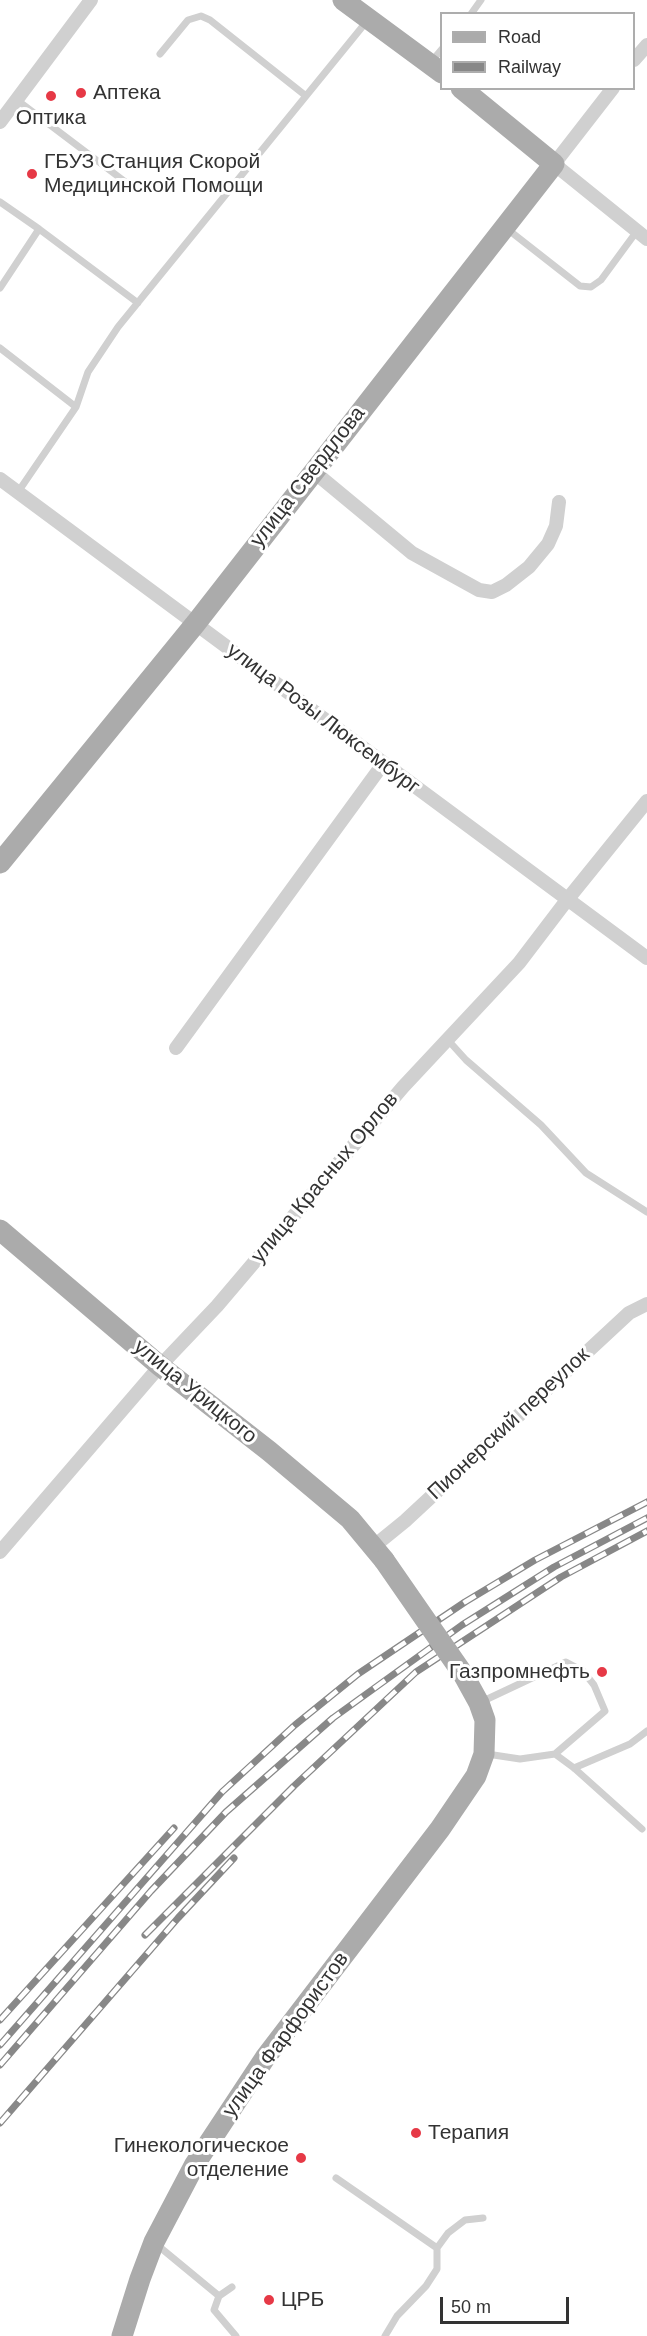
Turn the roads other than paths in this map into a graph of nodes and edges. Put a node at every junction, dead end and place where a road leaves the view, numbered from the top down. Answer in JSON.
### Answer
{"nodes":[{"id":1,"x":91,"y":0,"type":"edge"},
{"id":2,"x":343,"y":0,"type":"edge"},
{"id":3,"x":368,"y":19,"type":"junction"},
{"id":4,"x":647,"y":45,"type":"edge"},
{"id":5,"x":160,"y":54,"type":"dead end"},
{"id":6,"x":635,"y":58,"type":"edge"},
{"id":7,"x":437,"y":62,"type":"edge"},
{"id":8,"x":463,"y":90,"type":"edge"},
{"id":9,"x":611,"y":90,"type":"edge"},
{"id":10,"x":306,"y":96,"type":"junction"},
{"id":11,"x":16,"y":100,"type":"junction"},
{"id":12,"x":0,"y":122,"type":"edge"},
{"id":13,"x":554,"y":164,"type":"junction"},
{"id":14,"x":132,"y":187,"type":"dead end"},
{"id":15,"x":0,"y":202,"type":"edge"},
{"id":16,"x":504,"y":226,"type":"junction"},
{"id":17,"x":39,"y":229,"type":"junction"},
{"id":18,"x":642,"y":235,"type":"edge"},
{"id":19,"x":0,"y":288,"type":"edge"},
{"id":20,"x":138,"y":303,"type":"junction"},
{"id":21,"x":0,"y":348,"type":"edge"},
{"id":22,"x":76,"y":407,"type":"junction"},
{"id":23,"x":313,"y":471,"type":"junction"},
{"id":24,"x":0,"y":479,"type":"edge"},
{"id":25,"x":18,"y":492,"type":"junction"},
{"id":26,"x":559,"y":502,"type":"dead end"},
{"id":27,"x":196,"y":623,"type":"junction"},
{"id":28,"x":383,"y":764,"type":"junction"},
{"id":29,"x":647,"y":801,"type":"edge"},
{"id":30,"x":0,"y":863,"type":"edge"},
{"id":31,"x":567,"y":900,"type":"junction"},
{"id":32,"x":647,"y":958,"type":"edge"},
{"id":33,"x":447,"y":1039,"type":"junction"},
{"id":34,"x":176,"y":1048,"type":"dead end"},
{"id":35,"x":647,"y":1212,"type":"edge"},
{"id":36,"x":0,"y":1230,"type":"edge"},
{"id":37,"x":647,"y":1304,"type":"edge"},
{"id":38,"x":160,"y":1366,"type":"junction"},
{"id":39,"x":0,"y":1552,"type":"edge"},
{"id":40,"x":379,"y":1554,"type":"junction"},
{"id":41,"x":479,"y":1703,"type":"junction"},
{"id":42,"x":647,"y":1731,"type":"edge"},
{"id":43,"x":484,"y":1754,"type":"junction"},
{"id":44,"x":555,"y":1754,"type":"junction"},
{"id":45,"x":574,"y":1768,"type":"junction"},
{"id":46,"x":642,"y":1829,"type":"dead end"},
{"id":47,"x":336,"y":2178,"type":"dead end"},
{"id":48,"x":483,"y":2218,"type":"dead end"},
{"id":49,"x":154,"y":2242,"type":"junction"},
{"id":50,"x":437,"y":2248,"type":"junction"},
{"id":51,"x":232,"y":2286,"type":"dead end"},
{"id":52,"x":219,"y":2296,"type":"junction"},
{"id":53,"x":122,"y":2336,"type":"edge"},
{"id":54,"x":236,"y":2336,"type":"edge"},
{"id":55,"x":385,"y":2336,"type":"edge"}],
"edges":[{"from":1,"to":11,"type":"street"},
{"from":2,"to":3,"type":"main road"},
{"from":3,"to":7,"type":"main road"},
{"from":3,"to":10,"type":"lane"},
{"from":4,"to":6,"type":"street"},
{"from":5,"to":10,"type":"lane"},
{"from":8,"to":13,"type":"main road"},
{"from":9,"to":13,"type":"street","name":"улица Свердлова"},
{"from":10,"to":20,"type":"lane"},
{"from":11,"to":12,"type":"street"},
{"from":11,"to":14,"type":"lane"},
{"from":13,"to":16,"type":"main road","name":"улица Свердлова"},
{"from":13,"to":18,"type":"street"},
{"from":15,"to":17,"type":"lane"},
{"from":16,"to":18,"type":"lane"},
{"from":16,"to":23,"type":"main road","name":"улица Свердлова"},
{"from":17,"to":19,"type":"lane"},
{"from":17,"to":20,"type":"lane"},
{"from":20,"to":22,"type":"lane"},
{"from":21,"to":22,"type":"lane"},
{"from":22,"to":25,"type":"lane"},
{"from":23,"to":26,"type":"street"},
{"from":23,"to":27,"type":"main road","name":"улица Свердлова"},
{"from":24,"to":25,"type":"street","name":"улица Розы Люксембург"},
{"from":25,"to":27,"type":"street","name":"улица Розы Люксембург"},
{"from":27,"to":28,"type":"street","name":"улица Розы Люксембург"},
{"from":27,"to":30,"type":"main road","name":"улица Свердлова"},
{"from":28,"to":31,"type":"street","name":"улица Розы Люксембург"},
{"from":28,"to":34,"type":"street"},
{"from":29,"to":31,"type":"street","name":"улица Красных Орлов"},
{"from":31,"to":32,"type":"street","name":"улица Розы Люксембург"},
{"from":31,"to":33,"type":"street","name":"улица Красных Орлов"},
{"from":33,"to":35,"type":"lane"},
{"from":33,"to":38,"type":"street","name":"улица Красных Орлов"},
{"from":36,"to":38,"type":"main road","name":"улица Урицкого"},
{"from":37,"to":40,"type":"street","name":"Пионерский переулок"},
{"from":38,"to":39,"type":"street","name":"улица Красных Орлов"},
{"from":38,"to":40,"type":"main road","name":"улица Урицкого"},
{"from":40,"to":41,"type":"main road","name":"улица Урицкого","bridge":true},
{"from":41,"to":43,"type":"main road"},
{"from":41,"to":44,"type":"lane"},
{"from":42,"to":45,"type":"lane"},
{"from":43,"to":44,"type":"lane"},
{"from":43,"to":49,"type":"main road","name":"улица Фарфористов"},
{"from":44,"to":45,"type":"lane"},
{"from":45,"to":46,"type":"lane"},
{"from":47,"to":50,"type":"lane"},
{"from":48,"to":50,"type":"lane"},
{"from":49,"to":52,"type":"lane"},
{"from":49,"to":53,"type":"main road","name":"улица Фарфористов"},
{"from":50,"to":55,"type":"lane"},
{"from":51,"to":52,"type":"lane"},
{"from":52,"to":54,"type":"lane"}]}
